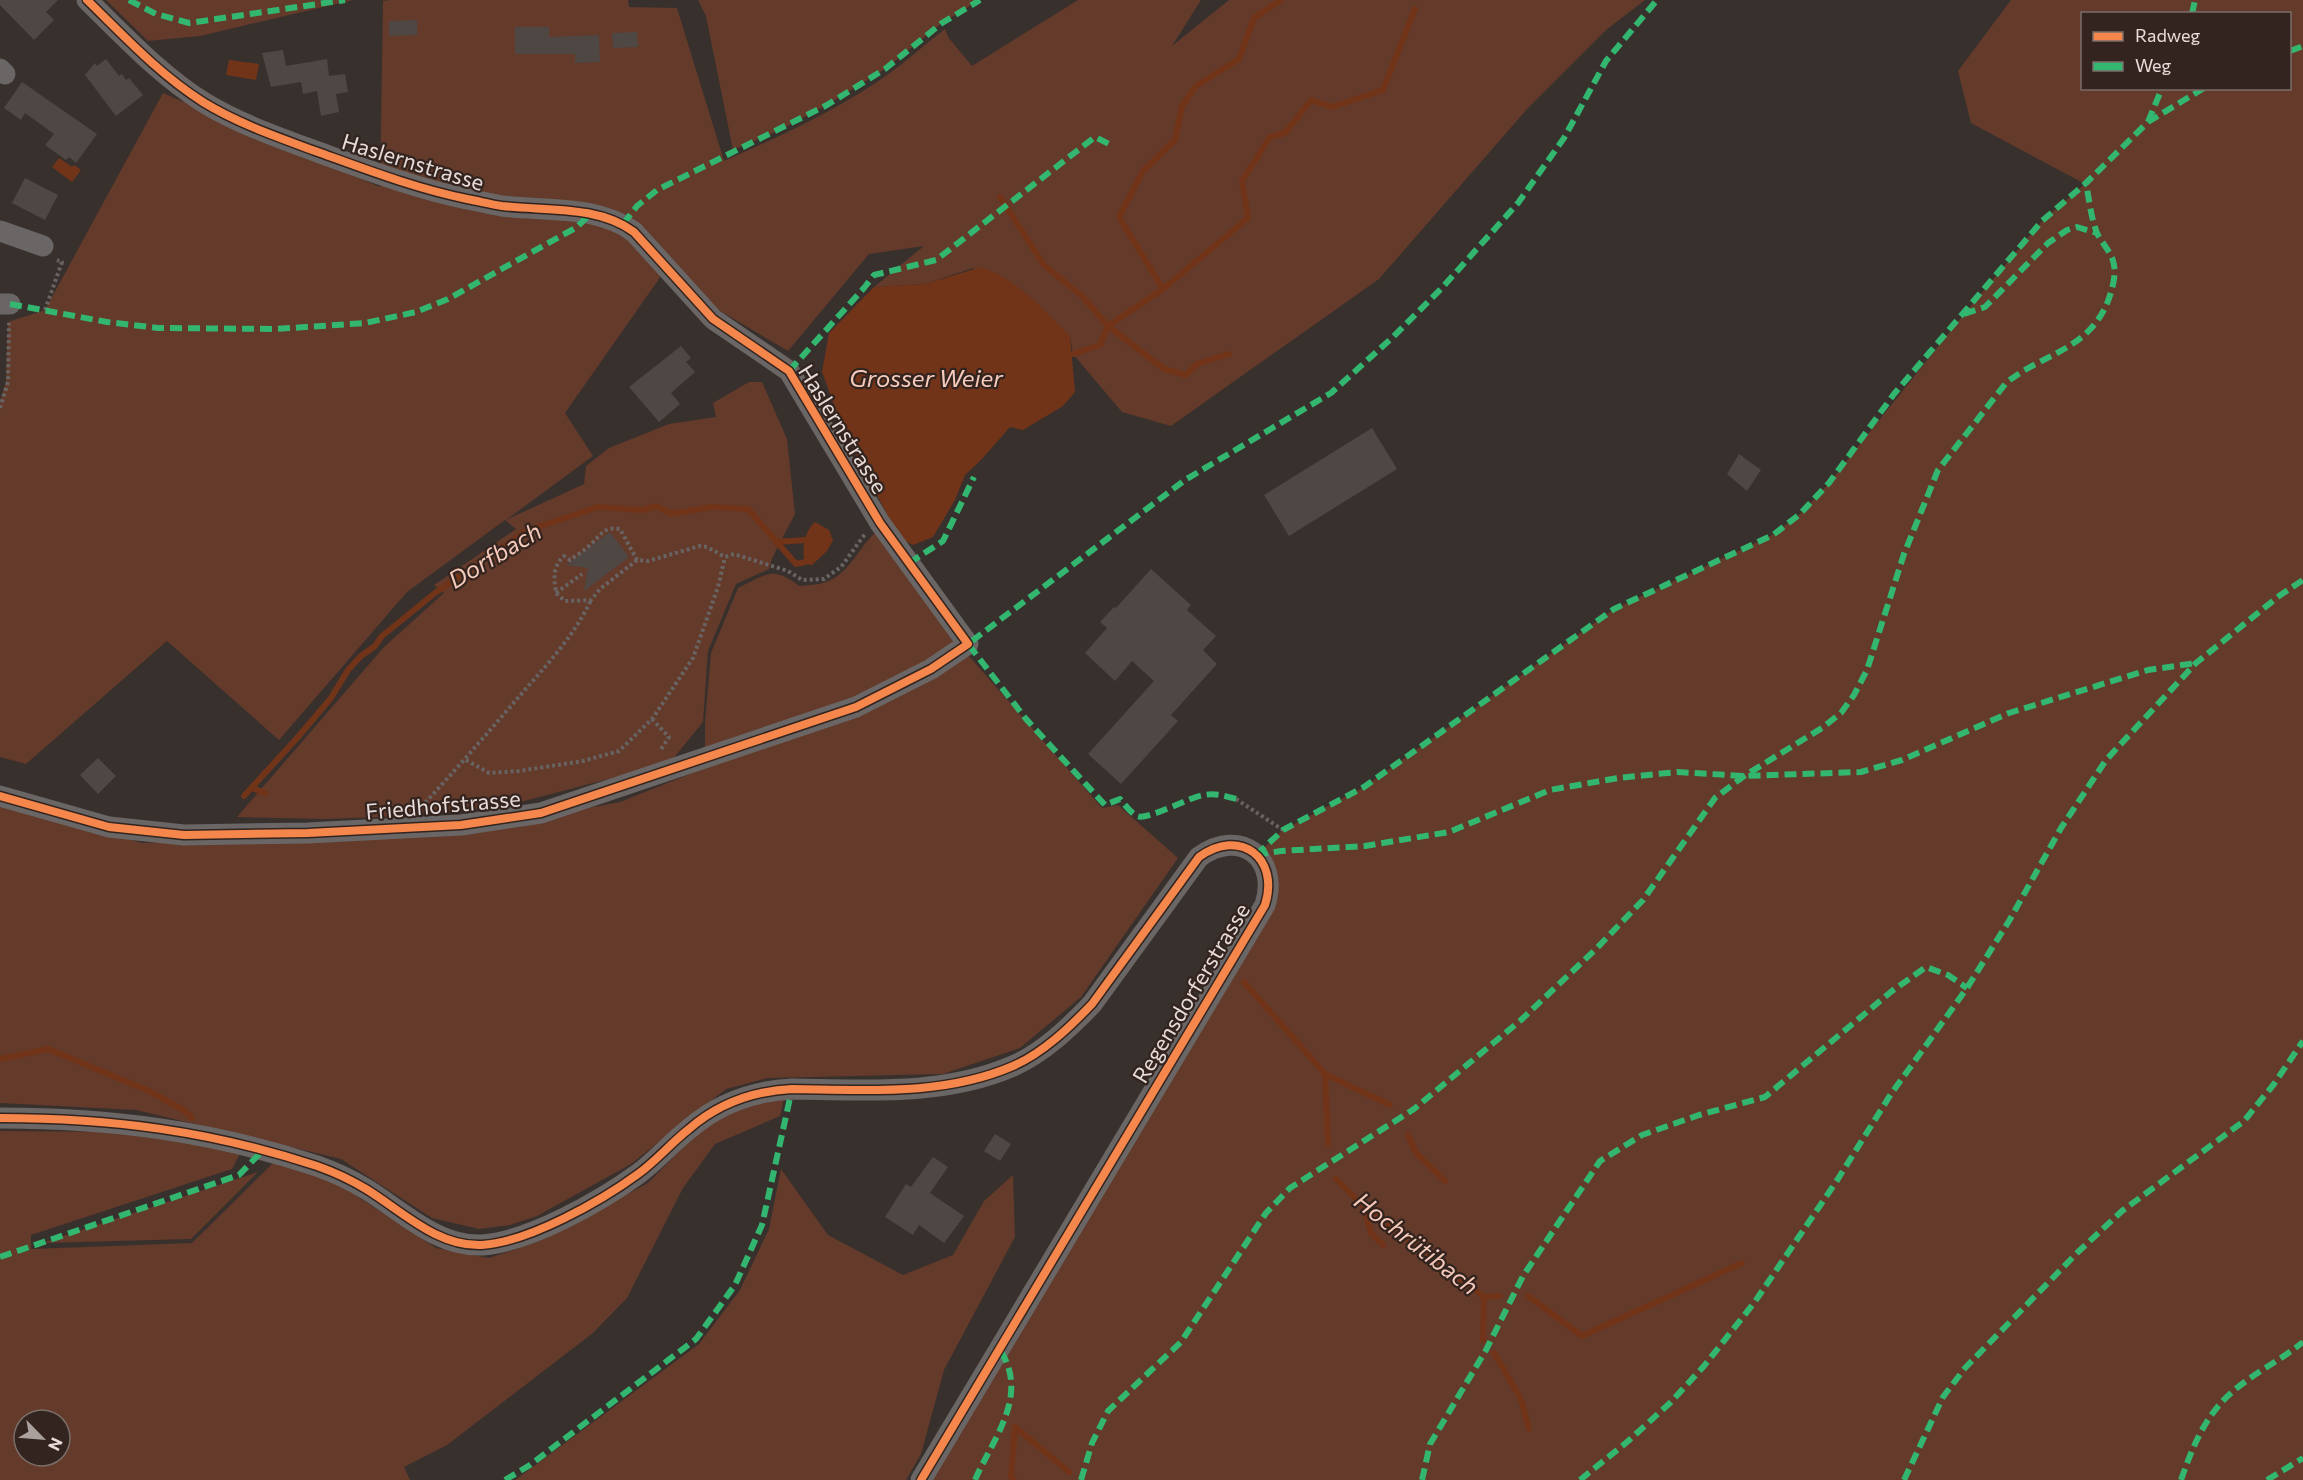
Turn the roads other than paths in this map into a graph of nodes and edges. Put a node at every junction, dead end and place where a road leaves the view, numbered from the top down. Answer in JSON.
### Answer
{"nodes":[{"id":1,"x":87,"y":0,"type":"edge"},
{"id":2,"x":0,"y":231,"type":"edge"},
{"id":3,"x":47,"y":252,"type":"road end"},
{"id":4,"x":968,"y":644,"type":"joint"},
{"id":5,"x":0,"y":796,"type":"edge"},
{"id":6,"x":0,"y":1118,"type":"edge"},
{"id":7,"x":921,"y":1480,"type":"edge"}],
"edges":[{"from":1,"to":4,"type":"street","name":"Haslernstrasse"},
{"from":2,"to":3,"type":"street"},
{"from":4,"to":5,"type":"street","name":"Friedhofstrasse"},
{"from":6,"to":7,"type":"street","name":"Regensdorferstrasse"}]}
